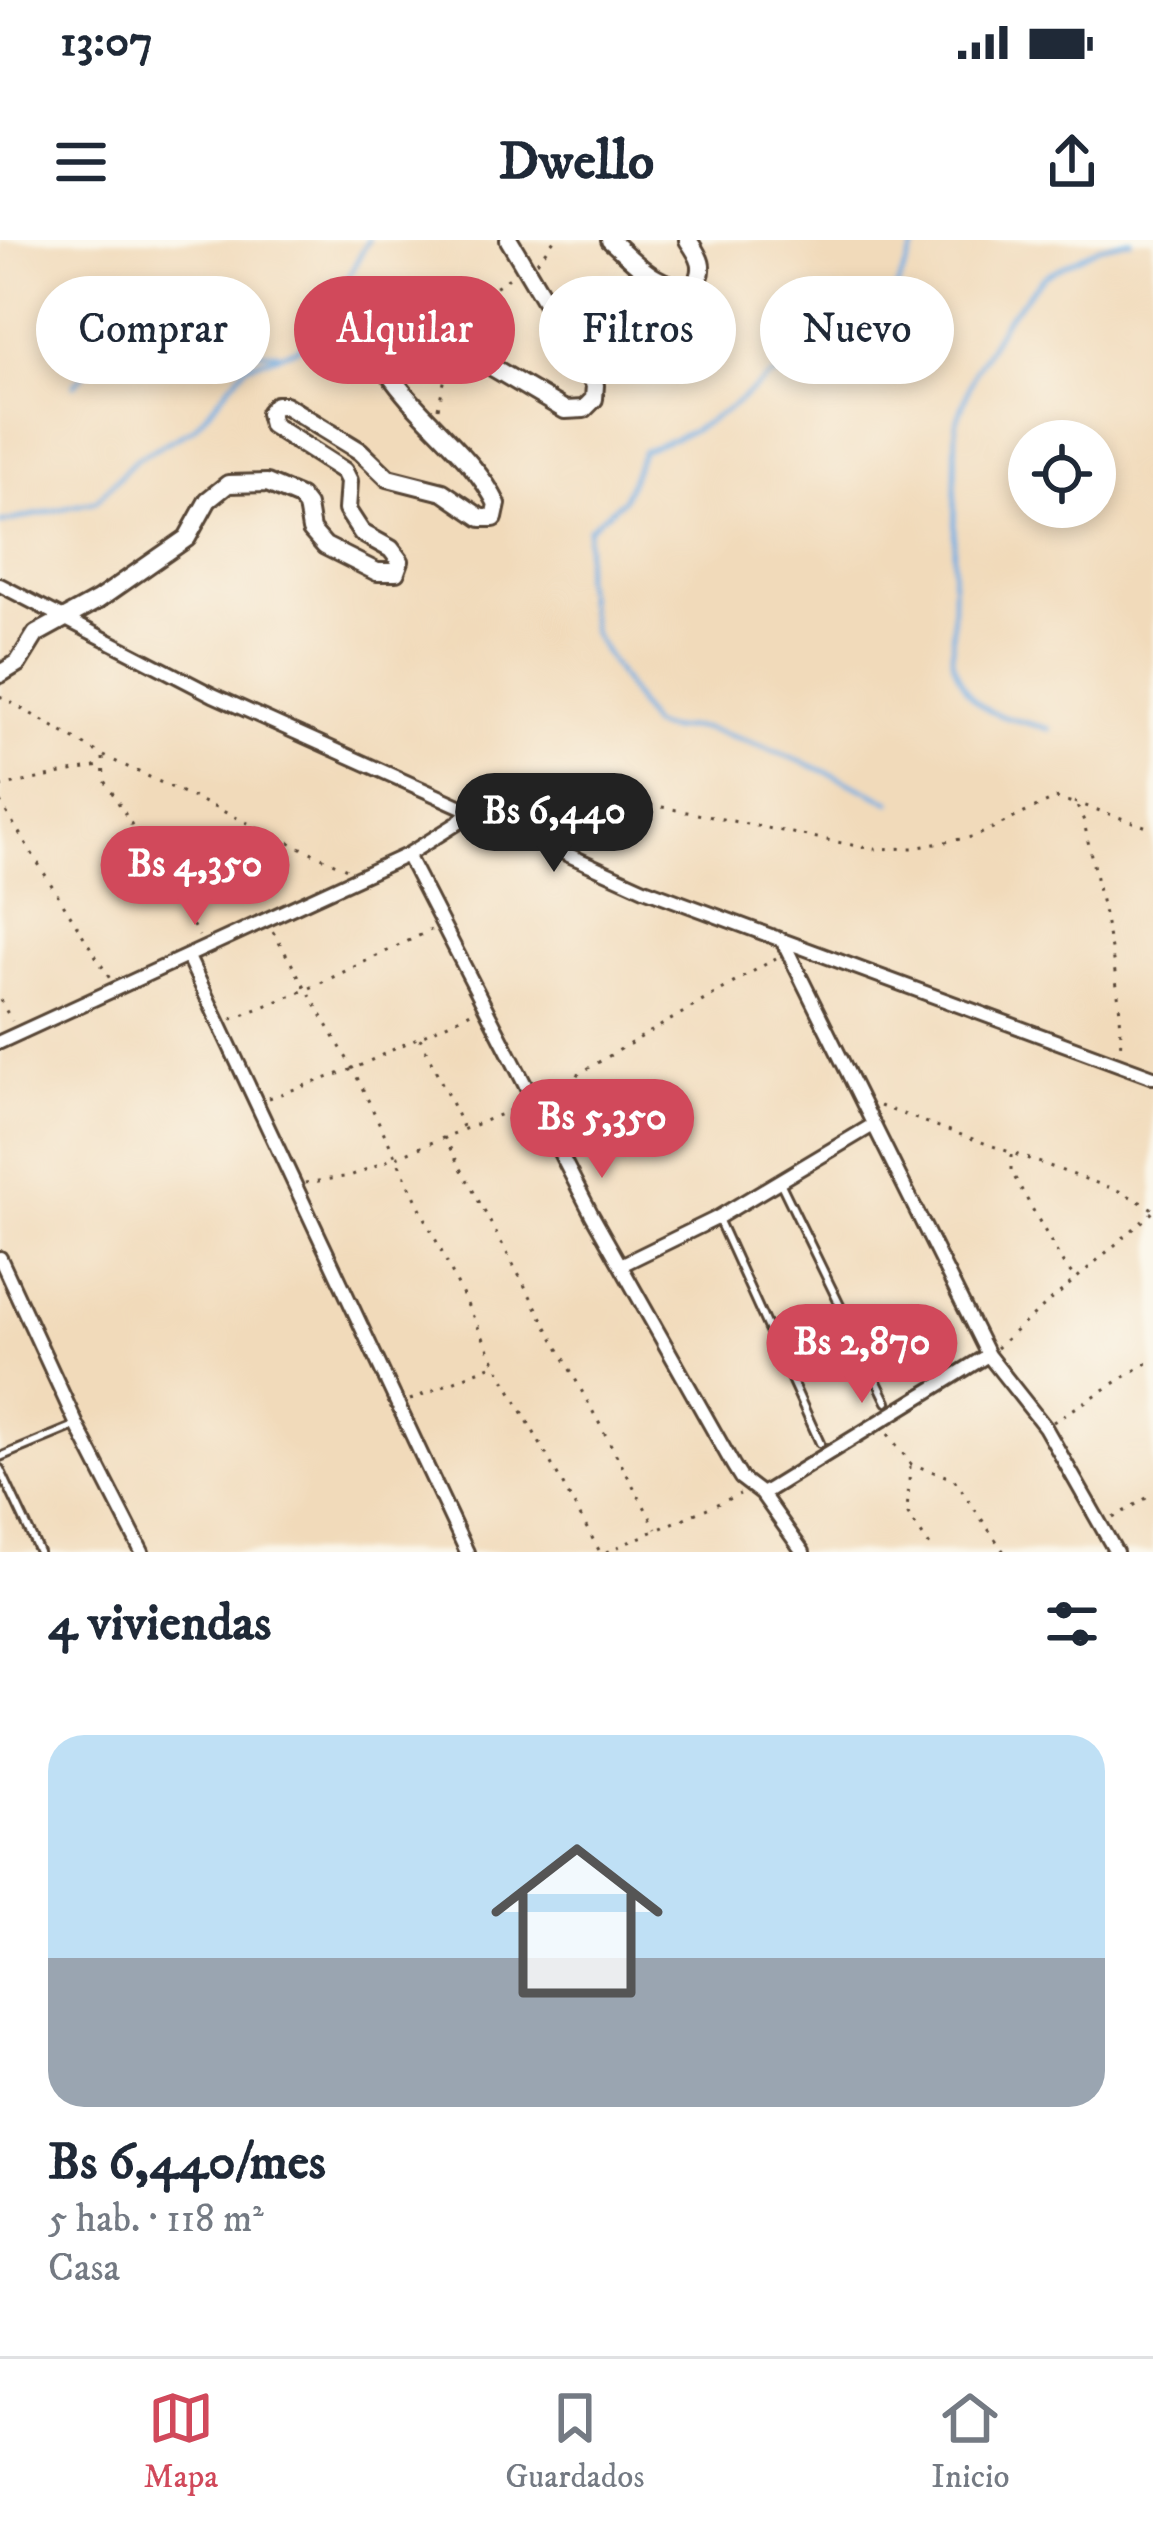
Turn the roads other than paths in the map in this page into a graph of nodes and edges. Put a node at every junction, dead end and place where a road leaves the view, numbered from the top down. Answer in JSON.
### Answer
{"nodes":[{"id":1,"x":509,"y":240,"type":"edge"},
{"id":2,"x":610,"y":240,"type":"edge"},
{"id":3,"x":688,"y":240,"type":"edge"},
{"id":4,"x":0,"y":585,"type":"edge"},
{"id":5,"x":64,"y":617,"type":"junction"},
{"id":6,"x":0,"y":674,"type":"edge"},
{"id":7,"x":468,"y":811,"type":"junction"},
{"id":8,"x":407,"y":855,"type":"junction"},
{"id":9,"x":786,"y":948,"type":"junction"},
{"id":10,"x":193,"y":955,"type":"junction"},
{"id":11,"x":0,"y":1042,"type":"edge"},
{"id":12,"x":1153,"y":1077,"type":"edge"},
{"id":13,"x":873,"y":1125,"type":"junction"},
{"id":14,"x":778,"y":1179,"type":"junction"},
{"id":15,"x":717,"y":1218,"type":"junction"},
{"id":16,"x":623,"y":1264,"type":"junction"},
{"id":17,"x":2,"y":1267,"type":"edge"},
{"id":18,"x":988,"y":1355,"type":"junction"},
{"id":19,"x":887,"y":1402,"type":"dead end"},
{"id":20,"x":76,"y":1425,"type":"junction"},
{"id":21,"x":820,"y":1444,"type":"dead end"},
{"id":22,"x":0,"y":1457,"type":"edge"},
{"id":23,"x":0,"y":1469,"type":"edge"},
{"id":24,"x":762,"y":1494,"type":"junction"},
{"id":25,"x":40,"y":1552,"type":"edge"},
{"id":26,"x":142,"y":1552,"type":"edge"},
{"id":27,"x":467,"y":1552,"type":"edge"},
{"id":28,"x":803,"y":1552,"type":"edge"},
{"id":29,"x":1116,"y":1552,"type":"edge"}],
"edges":[{"from":1,"to":5,"type":"street"},
{"from":2,"to":3,"type":"street"},
{"from":4,"to":5,"type":"street"},
{"from":5,"to":6,"type":"street"},
{"from":5,"to":7,"type":"street"},
{"from":7,"to":8,"type":"street"},
{"from":7,"to":9,"type":"street"},
{"from":8,"to":10,"type":"street"},
{"from":8,"to":16,"type":"street"},
{"from":9,"to":12,"type":"street"},
{"from":9,"to":13,"type":"street"},
{"from":10,"to":11,"type":"street"},
{"from":10,"to":27,"type":"street"},
{"from":13,"to":14,"type":"street"},
{"from":13,"to":18,"type":"street"},
{"from":14,"to":15,"type":"street"},
{"from":14,"to":19,"type":"lane"},
{"from":15,"to":16,"type":"street"},
{"from":15,"to":21,"type":"lane"},
{"from":16,"to":24,"type":"street"},
{"from":17,"to":20,"type":"street"},
{"from":18,"to":24,"type":"street"},
{"from":18,"to":29,"type":"street"},
{"from":20,"to":22,"type":"lane"},
{"from":20,"to":26,"type":"street"},
{"from":23,"to":25,"type":"lane"},
{"from":24,"to":28,"type":"street"}]}
